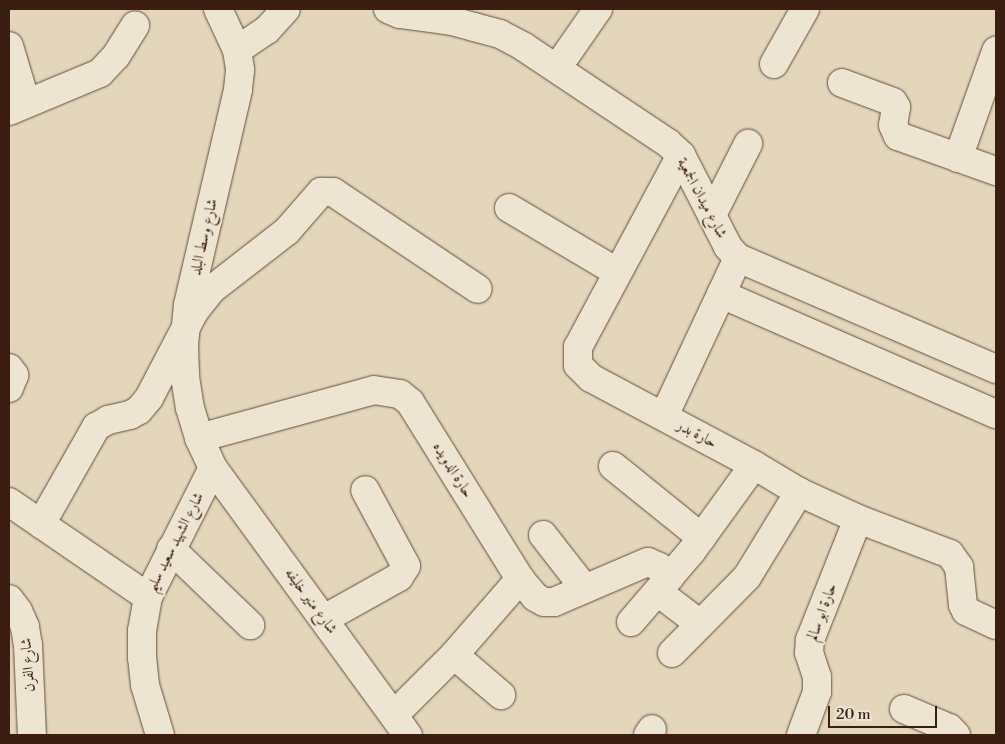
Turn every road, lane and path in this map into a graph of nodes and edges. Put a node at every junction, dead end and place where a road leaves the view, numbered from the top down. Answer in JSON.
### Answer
{"nodes":[{"id":1,"x":218,"y":9,"type":"edge"},
{"id":2,"x":286,"y":9,"type":"edge"},
{"id":3,"x":388,"y":9,"type":"edge"},
{"id":4,"x":598,"y":9,"type":"edge"},
{"id":5,"x":805,"y":9,"type":"edge"},
{"id":6,"x":422,"y":13,"type":"edge"},
{"id":7,"x":134,"y":25,"type":"dead end"},
{"id":8,"x":9,"y":46,"type":"edge"},
{"id":9,"x":237,"y":50,"type":"junction"},
{"id":10,"x":996,"y":51,"type":"edge"},
{"id":11,"x":774,"y":64,"type":"dead end"},
{"id":12,"x":557,"y":68,"type":"junction"},
{"id":13,"x":842,"y":83,"type":"dead end"},
{"id":14,"x":17,"y":107,"type":"edge"},
{"id":15,"x":748,"y":144,"type":"dead end"},
{"id":16,"x":681,"y":155,"type":"junction"},
{"id":17,"x":958,"y":158,"type":"junction"},
{"id":18,"x":996,"y":171,"type":"edge"},
{"id":19,"x":508,"y":208,"type":"dead end"},
{"id":20,"x":712,"y":215,"type":"junction"},
{"id":21,"x":738,"y":258,"type":"junction"},
{"id":22,"x":617,"y":272,"type":"junction"},
{"id":23,"x":478,"y":289,"type":"dead end"},
{"id":24,"x":721,"y":294,"type":"junction"},
{"id":25,"x":186,"y":328,"type":"junction"},
{"id":26,"x":996,"y":367,"type":"edge"},
{"id":27,"x":996,"y":414,"type":"edge"},
{"id":28,"x":664,"y":416,"type":"junction"},
{"id":29,"x":200,"y":438,"type":"junction"},
{"id":30,"x":754,"y":465,"type":"junction"},
{"id":31,"x":613,"y":466,"type":"dead end"},
{"id":32,"x":213,"y":468,"type":"junction"},
{"id":33,"x":365,"y":490,"type":"dead end"},
{"id":34,"x":799,"y":492,"type":"junction"},
{"id":35,"x":9,"y":502,"type":"edge"},
{"id":36,"x":858,"y":519,"type":"junction"},
{"id":37,"x":41,"y":524,"type":"junction"},
{"id":38,"x":543,"y":536,"type":"dead end"},
{"id":39,"x":702,"y":538,"type":"junction"},
{"id":40,"x":171,"y":549,"type":"junction"},
{"id":41,"x":520,"y":579,"type":"junction"},
{"id":42,"x":664,"y":585,"type":"junction"},
{"id":43,"x":585,"y":589,"type":"junction"},
{"id":44,"x":148,"y":597,"type":"junction"},
{"id":45,"x":9,"y":599,"type":"edge"},
{"id":46,"x":324,"y":619,"type":"junction"},
{"id":47,"x":632,"y":622,"type":"dead end"},
{"id":48,"x":700,"y":624,"type":"junction"},
{"id":49,"x":996,"y":624,"type":"edge"},
{"id":50,"x":250,"y":625,"type":"dead end"},
{"id":51,"x":672,"y":653,"type":"dead end"},
{"id":52,"x":454,"y":655,"type":"junction"},
{"id":53,"x":501,"y":696,"type":"dead end"},
{"id":54,"x":904,"y":708,"type":"dead end"},
{"id":55,"x":401,"y":725,"type":"edge"},
{"id":56,"x":32,"y":735,"type":"edge"},
{"id":57,"x":160,"y":735,"type":"edge"},
{"id":58,"x":802,"y":735,"type":"edge"},
{"id":59,"x":956,"y":735,"type":"edge"}],
"edges":[{"from":1,"to":9,"type":"street","name":"شارع وسط البلد"},
{"from":2,"to":9,"type":"street"},
{"from":3,"to":6,"type":"street","name":"شارع ميدان الجمعية"},
{"from":4,"to":12,"type":"street"},
{"from":5,"to":11,"type":"street"},
{"from":6,"to":12,"type":"street","name":"شارع ميدان الجمعية"},
{"from":7,"to":14,"type":"street"},
{"from":8,"to":14,"type":"street"},
{"from":9,"to":25,"type":"street","name":"شارع وسط البلد"},
{"from":10,"to":17,"type":"street"},
{"from":12,"to":16,"type":"street","name":"شارع ميدان الجمعية"},
{"from":13,"to":17,"type":"street"},
{"from":15,"to":20,"type":"street"},
{"from":16,"to":20,"type":"street","name":"شارع ميدان الجمعية"},
{"from":16,"to":22,"type":"street","name":"حارة بدر"},
{"from":17,"to":18,"type":"street"},
{"from":19,"to":22,"type":"street"},
{"from":20,"to":21,"type":"street","name":"شارع ميدان الجمعية"},
{"from":21,"to":24,"type":"street"},
{"from":21,"to":26,"type":"street"},
{"from":22,"to":28,"type":"street","name":"حارة بدر"},
{"from":23,"to":25,"type":"street"},
{"from":24,"to":27,"type":"street"},
{"from":24,"to":28,"type":"street"},
{"from":25,"to":29,"type":"street","name":"شارع وسط البلد"},
{"from":25,"to":37,"type":"street"},
{"from":28,"to":30,"type":"street","name":"حارة بدر"},
{"from":29,"to":32,"type":"street","name":"شارع وسط البلد"},
{"from":29,"to":41,"type":"street","name":"حارة الدويده"},
{"from":30,"to":34,"type":"street","name":"حارة بدر"},
{"from":30,"to":39,"type":"street"},
{"from":31,"to":39,"type":"street"},
{"from":32,"to":40,"type":"street","name":"شارع الشهيد سعيد سليم"},
{"from":32,"to":46,"type":"street","name":"شارع منير خليفه"},
{"from":33,"to":46,"type":"street"},
{"from":34,"to":36,"type":"street","name":"حارة بدر"},
{"from":34,"to":48,"type":"street"},
{"from":35,"to":37,"type":"street"},
{"from":36,"to":49,"type":"street","name":"حارة بدر"},
{"from":36,"to":58,"type":"street","name":"حارة ابو سالم"},
{"from":37,"to":44,"type":"street"},
{"from":38,"to":43,"type":"street"},
{"from":39,"to":42,"type":"street"},
{"from":40,"to":44,"type":"street","name":"شارع الشهيد سعيد سليم"},
{"from":40,"to":50,"type":"street"},
{"from":41,"to":43,"type":"street","name":"حارة الدويده"},
{"from":41,"to":52,"type":"street"},
{"from":42,"to":43,"type":"street","name":"حارة الدويده"},
{"from":42,"to":47,"type":"street"},
{"from":42,"to":48,"type":"street"},
{"from":44,"to":57,"type":"street","name":"شارع الشهيد سعيد سليم"},
{"from":45,"to":56,"type":"street","name":"شارع الفرن"},
{"from":46,"to":55,"type":"street","name":"شارع منير خليفه"},
{"from":48,"to":51,"type":"street"},
{"from":52,"to":53,"type":"street"},
{"from":52,"to":55,"type":"street"},
{"from":54,"to":59,"type":"street"}]}
